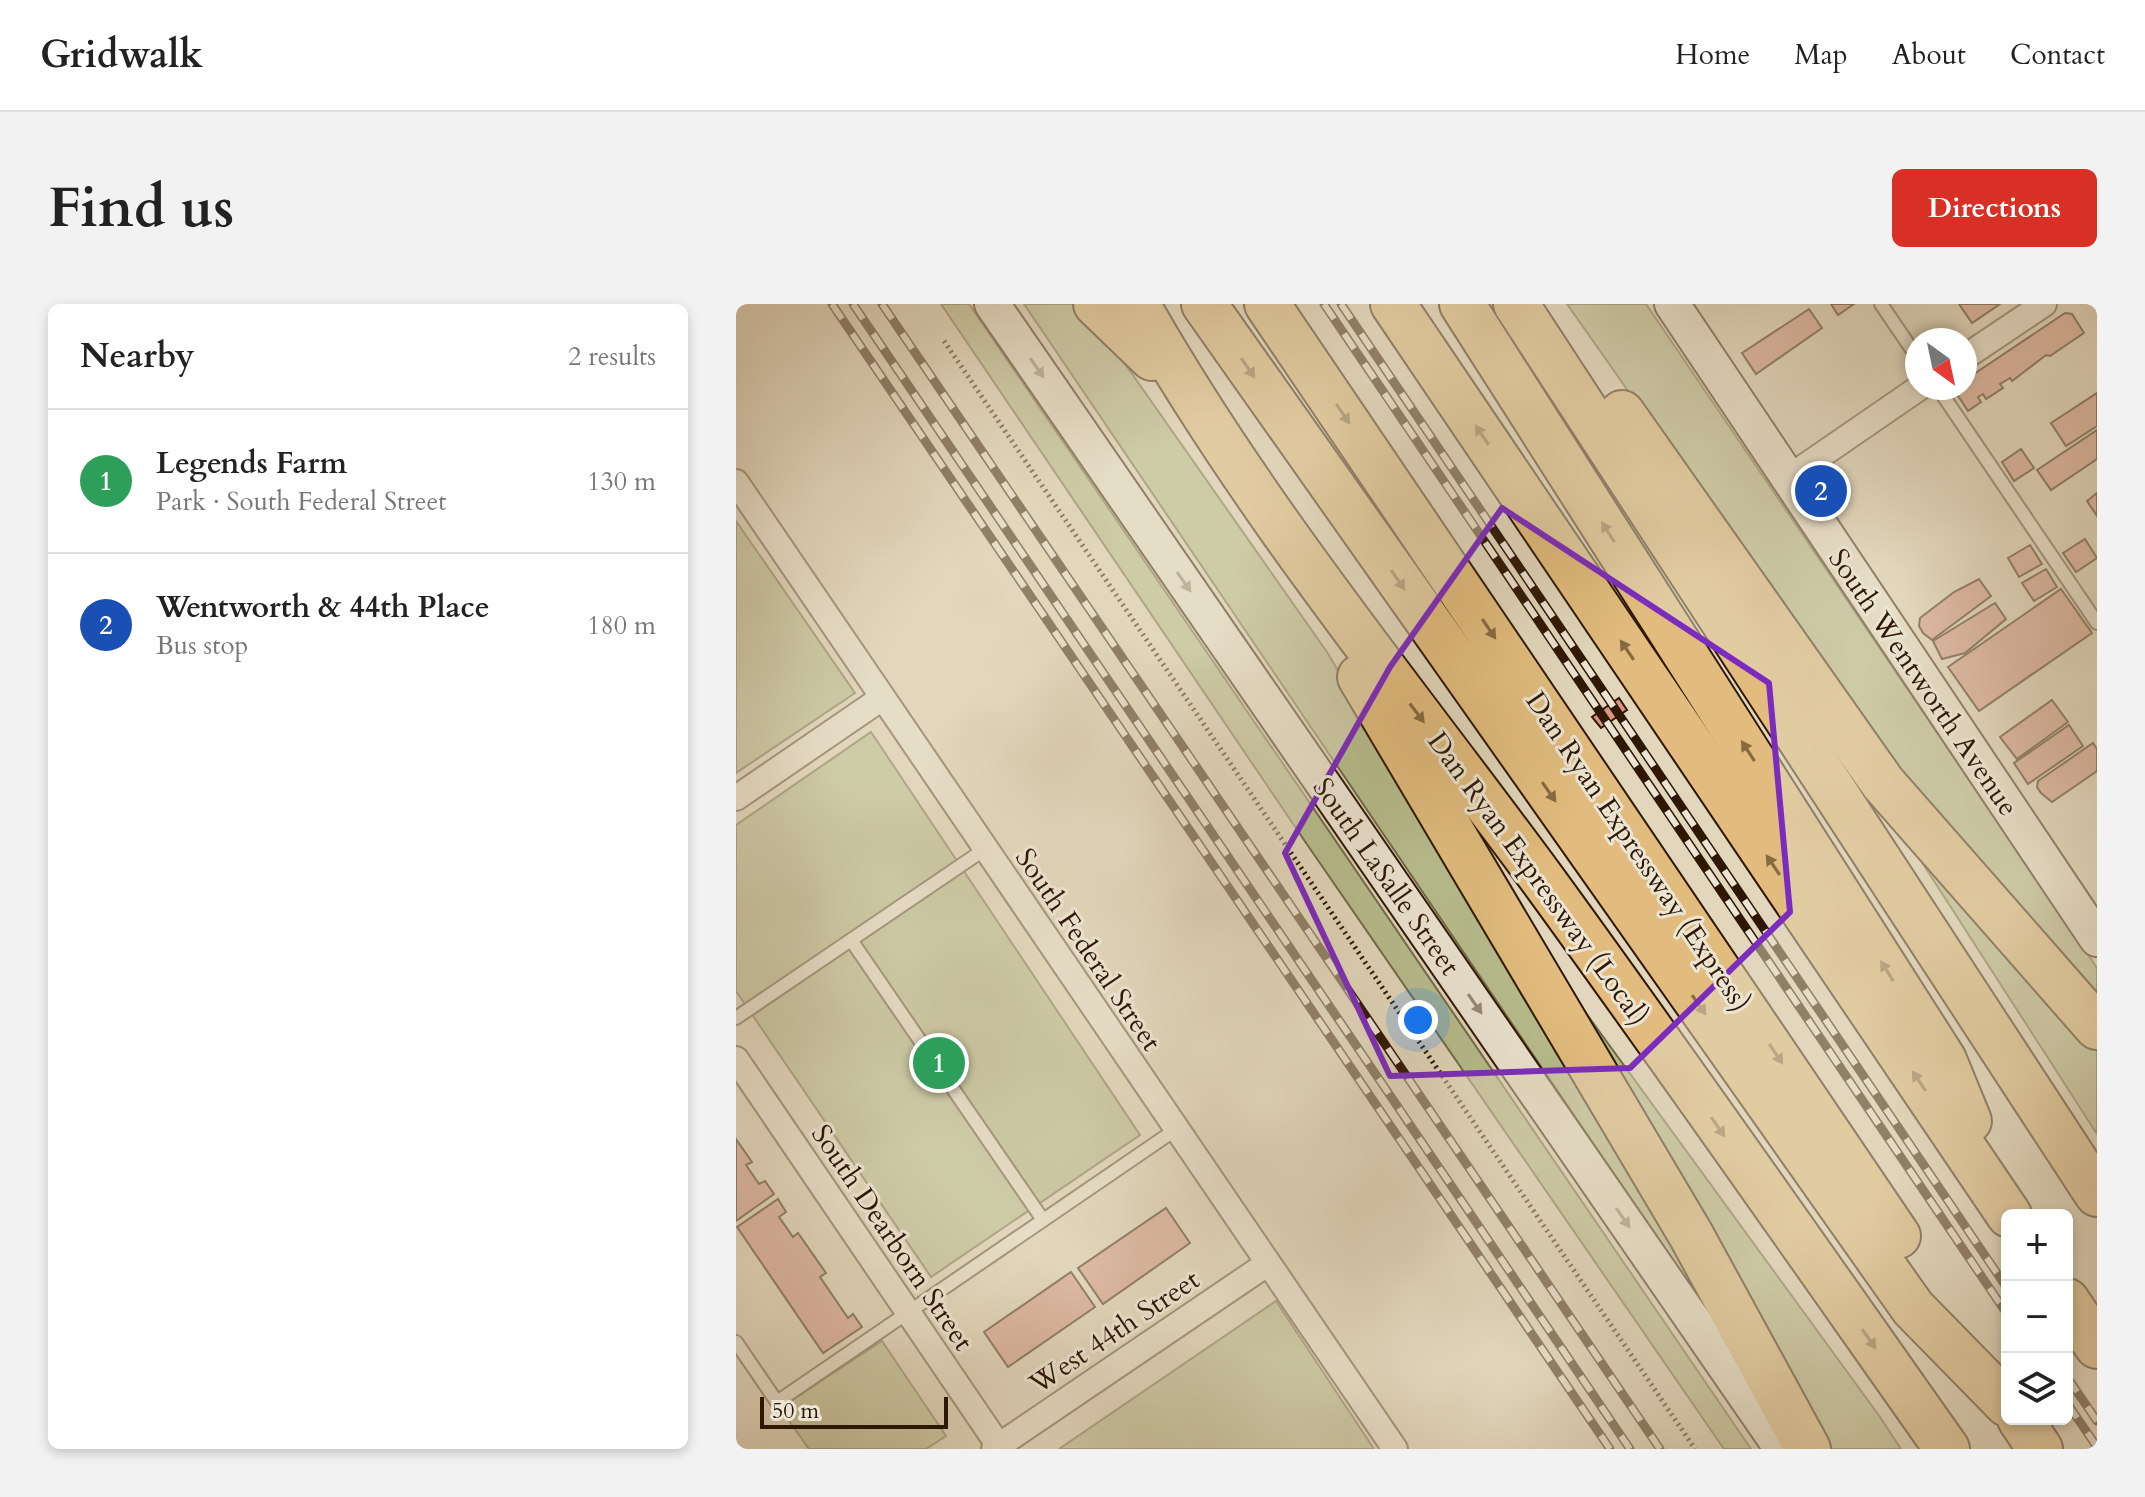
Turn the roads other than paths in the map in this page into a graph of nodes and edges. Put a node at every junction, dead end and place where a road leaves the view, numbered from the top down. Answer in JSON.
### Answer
{"nodes":[{"id":1,"x":992,"y":304,"type":"edge"},
{"id":2,"x":1096,"y":304,"type":"edge"},
{"id":3,"x":1137,"y":304,"type":"edge"},
{"id":4,"x":1204,"y":304,"type":"edge"},
{"id":5,"x":1267,"y":304,"type":"edge"},
{"id":6,"x":1393,"y":304,"type":"edge"},
{"id":7,"x":1462,"y":304,"type":"edge"},
{"id":8,"x":1672,"y":304,"type":"edge"},
{"id":9,"x":1881,"y":304,"type":"edge"},
{"id":10,"x":2044,"y":304,"type":"edge"},
{"id":11,"x":1524,"y":317,"type":"edge"},
{"id":12,"x":1905,"y":339,"type":"edge"},
{"id":13,"x":1977,"y":349,"type":"edge"},
{"id":14,"x":1184,"y":387,"type":"junction"},
{"id":15,"x":1905,"y":398,"type":"edge"},
{"id":16,"x":1946,"y":400,"type":"edge"},
{"id":17,"x":1788,"y":478,"type":"junction"},
{"id":18,"x":736,"y":482,"type":"edge"},
{"id":19,"x":1320,"y":583,"type":"junction"},
{"id":20,"x":2097,"y":623,"type":"edge"},
{"id":21,"x":882,"y":698,"type":"junction"},
{"id":22,"x":736,"y":798,"type":"edge"},
{"id":23,"x":985,"y":849,"type":"junction"},
{"id":24,"x":2097,"y":939,"type":"edge"},
{"id":25,"x":851,"y":940,"type":"junction"},
{"id":26,"x":736,"y":1018,"type":"edge"},
{"id":27,"x":2097,"y":1027,"type":"edge"},
{"id":28,"x":736,"y":1059,"type":"edge"},
{"id":29,"x":1175,"y":1130,"type":"junction"},
{"id":30,"x":2097,"y":1194,"type":"edge"},
{"id":31,"x":2006,"y":1209,"type":"edge"},
{"id":32,"x":2007,"y":1209,"type":"edge"},
{"id":33,"x":1043,"y":1220,"type":"junction"},
{"id":34,"x":1267,"y":1264,"type":"junction"},
{"id":35,"x":2073,"y":1310,"type":"edge"},
{"id":36,"x":908,"y":1312,"type":"junction"},
{"id":37,"x":736,"y":1342,"type":"edge"},
{"id":38,"x":2097,"y":1346,"type":"edge"},
{"id":39,"x":2001,"y":1393,"type":"edge"},
{"id":40,"x":2001,"y":1396,"type":"edge"},
{"id":41,"x":2024,"y":1425,"type":"edge"},
{"id":42,"x":998,"y":1448,"type":"edge"},
{"id":43,"x":1395,"y":1449,"type":"edge"},
{"id":44,"x":1782,"y":1449,"type":"edge"},
{"id":45,"x":1808,"y":1449,"type":"edge"},
{"id":46,"x":1947,"y":1449,"type":"edge"},
{"id":47,"x":2040,"y":1449,"type":"edge"}],
"edges":[{"from":1,"to":44,"type":"main road","name":"South LaSalle Street","one_way":true},
{"from":2,"to":14,"type":"highway"},
{"from":3,"to":14,"type":"highway","name":"Dan Ryan Expressway (Local)"},
{"from":4,"to":40,"type":"highway","one_way":true},
{"from":5,"to":39,"type":"highway","name":"Dan Ryan Expressway (Express)","one_way":true},
{"from":31,"to":6,"type":"highway","one_way":true},
{"from":32,"to":7,"type":"highway","one_way":true},
{"from":8,"to":17,"type":"main road","name":"South Wentworth Avenue"},
{"from":9,"to":12,"type":"lane"},
{"from":10,"to":13,"type":"street"},
{"from":11,"to":27,"type":"highway"},
{"from":11,"to":30,"type":"highway"},
{"from":14,"to":19,"type":"highway","name":"Dan Ryan Expressway (Local)"},
{"from":15,"to":17,"type":"street"},
{"from":16,"to":20,"type":"lane"},
{"from":17,"to":24,"type":"main road","name":"South Wentworth Avenue"},
{"from":18,"to":21,"type":"street","name":"South Federal Street"},
{"from":19,"to":45,"type":"highway"},
{"from":19,"to":46,"type":"highway","name":"Dan Ryan Expressway (Local)","one_way":true},
{"from":21,"to":22,"type":"street"},
{"from":21,"to":23,"type":"street","name":"South Federal Street"},
{"from":23,"to":25,"type":"lane"},
{"from":23,"to":29,"type":"street","name":"South Federal Street"},
{"from":25,"to":26,"type":"lane"},
{"from":25,"to":33,"type":"lane"},
{"from":28,"to":36,"type":"street","name":"South Dearborn Street"},
{"from":29,"to":33,"type":"lane"},
{"from":29,"to":34,"type":"street","name":"South Federal Street"},
{"from":33,"to":36,"type":"lane"},
{"from":34,"to":42,"type":"street","name":"West 44th Street"},
{"from":34,"to":43,"type":"street","name":"South Federal Street"},
{"from":35,"to":38,"type":"highway"},
{"from":36,"to":37,"type":"lane"},
{"from":36,"to":42,"type":"street","name":"South Dearborn Street"},
{"from":41,"to":47,"type":"highway"}]}
